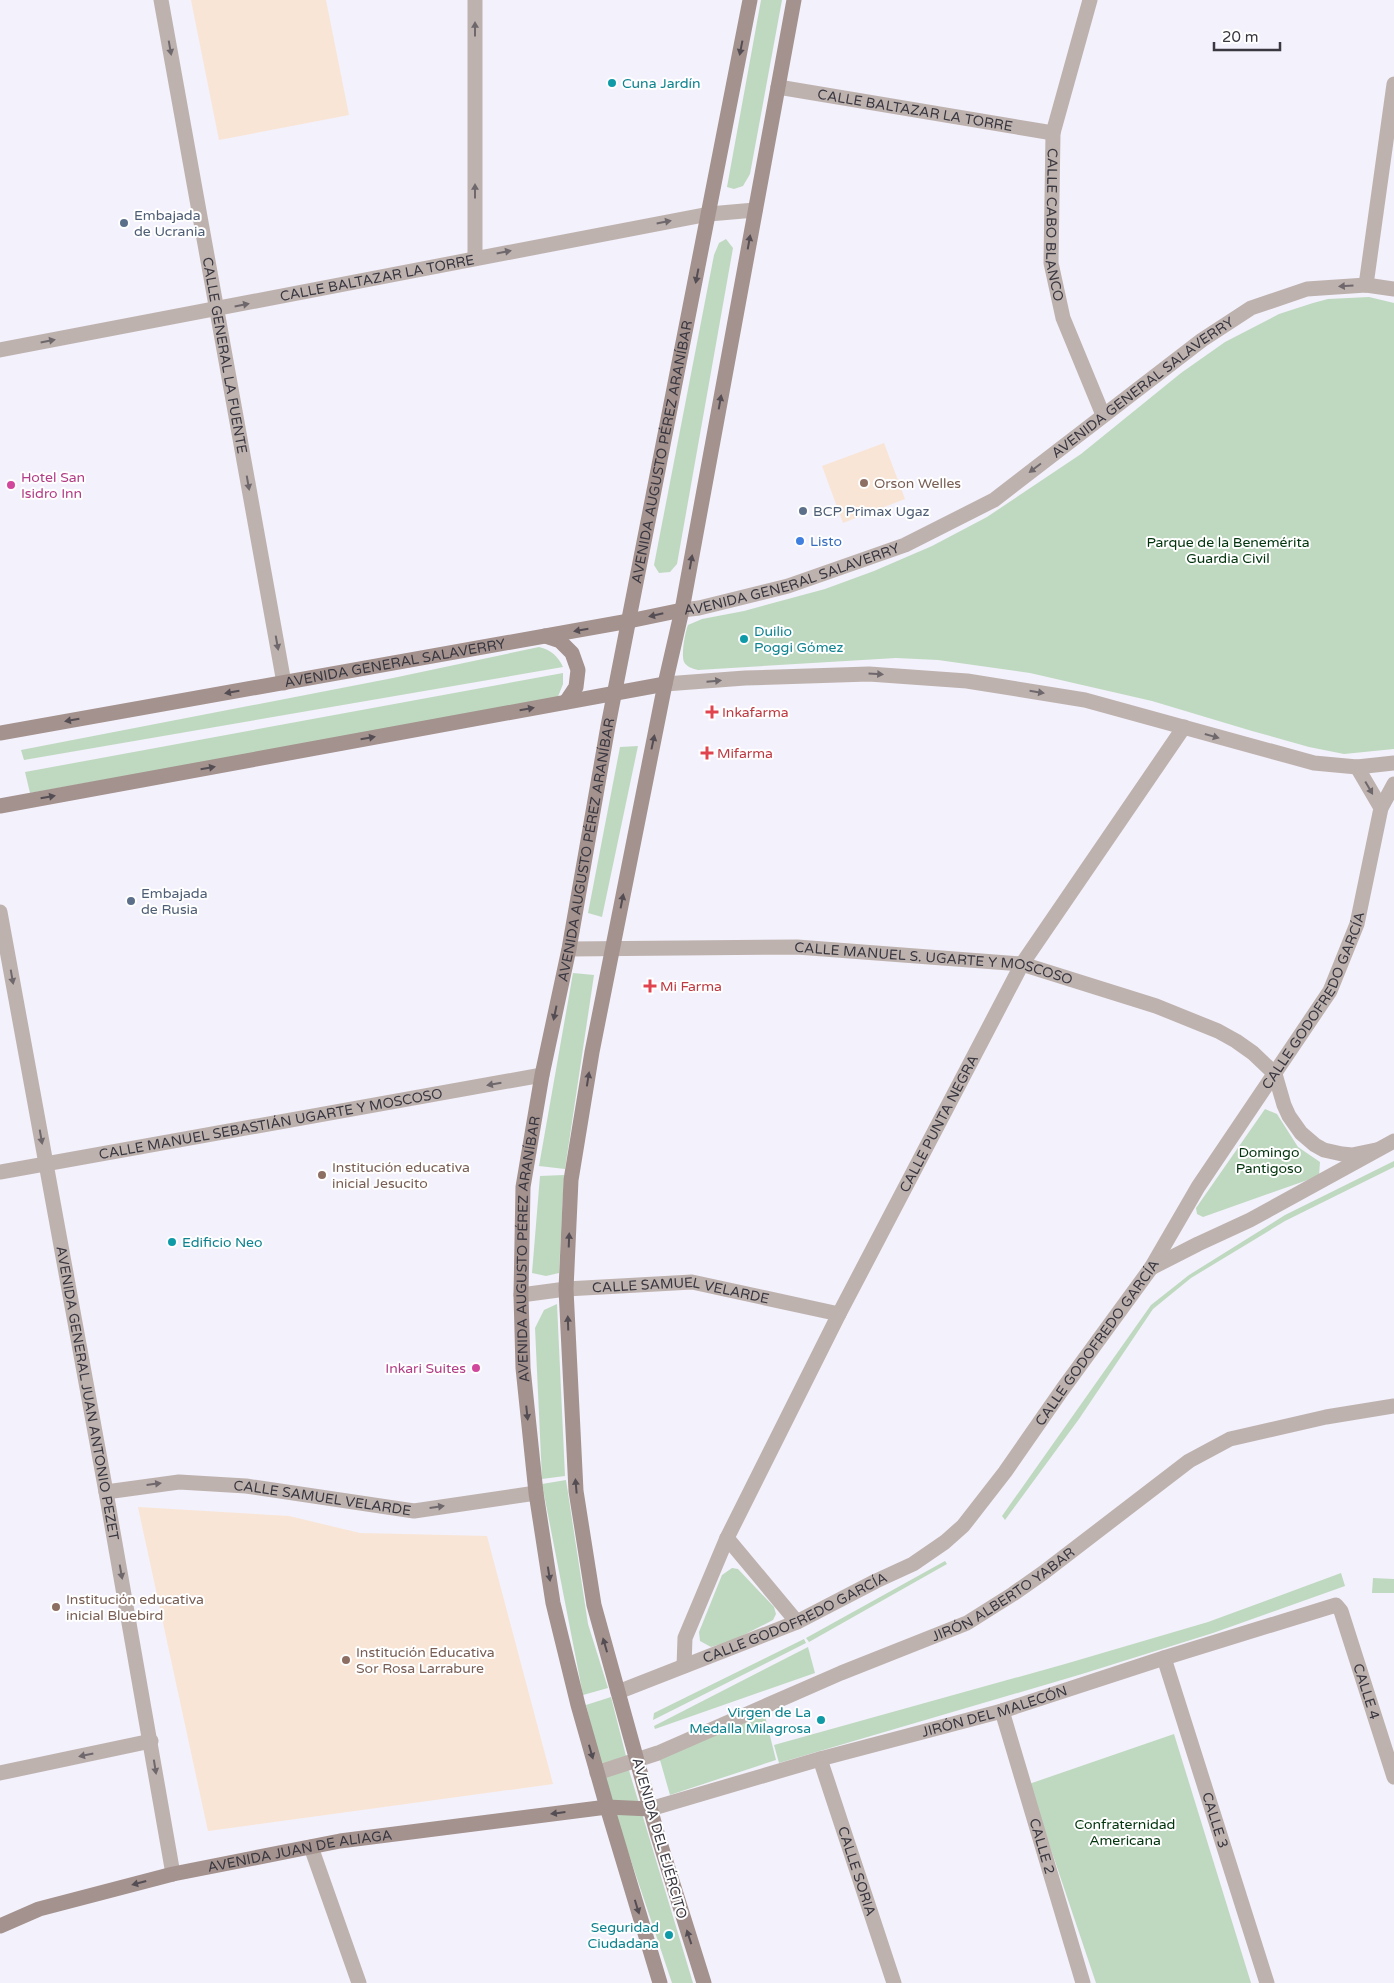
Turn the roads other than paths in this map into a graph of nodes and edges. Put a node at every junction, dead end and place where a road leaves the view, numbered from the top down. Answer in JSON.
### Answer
{"nodes":[{"id":1,"x":161,"y":0,"type":"edge"},
{"id":2,"x":476,"y":0,"type":"edge"},
{"id":3,"x":750,"y":0,"type":"edge"},
{"id":4,"x":794,"y":0,"type":"edge"},
{"id":5,"x":1090,"y":0,"type":"edge"},
{"id":6,"x":778,"y":87,"type":"junction"},
{"id":7,"x":1393,"y":94,"type":"edge"},
{"id":8,"x":1053,"y":133,"type":"junction"},
{"id":9,"x":755,"y":210,"type":"junction"},
{"id":10,"x":709,"y":214,"type":"junction"},
{"id":11,"x":475,"y":258,"type":"junction"},
{"id":12,"x":1366,"y":285,"type":"junction"},
{"id":13,"x":1394,"y":289,"type":"edge"},
{"id":14,"x":217,"y":310,"type":"junction"},
{"id":15,"x":0,"y":350,"type":"edge"},
{"id":16,"x":1102,"y":415,"type":"junction"},
{"id":17,"x":682,"y":610,"type":"junction"},
{"id":18,"x":629,"y":621,"type":"junction"},
{"id":19,"x":545,"y":636,"type":"junction"},
{"id":20,"x":284,"y":683,"type":"junction"},
{"id":21,"x":665,"y":684,"type":"junction"},
{"id":22,"x":615,"y":693,"type":"junction"},
{"id":23,"x":566,"y":702,"type":"junction"},
{"id":24,"x":1184,"y":727,"type":"junction"},
{"id":25,"x":0,"y":733,"type":"edge"},
{"id":26,"x":1394,"y":763,"type":"edge"},
{"id":27,"x":1357,"y":767,"type":"junction"},
{"id":28,"x":1394,"y":784,"type":"edge"},
{"id":29,"x":0,"y":806,"type":"edge"},
{"id":30,"x":1381,"y":808,"type":"junction"},
{"id":31,"x":0,"y":912,"type":"edge"},
{"id":32,"x":569,"y":949,"type":"junction"},
{"id":33,"x":613,"y":949,"type":"junction"},
{"id":34,"x":1022,"y":964,"type":"junction"},
{"id":35,"x":1275,"y":1074,"type":"junction"},
{"id":36,"x":542,"y":1075,"type":"junction"},
{"id":37,"x":1394,"y":1141,"type":"edge"},
{"id":38,"x":1376,"y":1150,"type":"junction"},
{"id":39,"x":46,"y":1164,"type":"junction"},
{"id":40,"x":0,"y":1172,"type":"edge"},
{"id":41,"x":1152,"y":1268,"type":"junction"},
{"id":42,"x":566,"y":1289,"type":"junction"},
{"id":43,"x":520,"y":1295,"type":"junction"},
{"id":44,"x":839,"y":1314,"type":"junction"},
{"id":45,"x":1394,"y":1406,"type":"edge"},
{"id":46,"x":106,"y":1492,"type":"junction"},
{"id":47,"x":536,"y":1493,"type":"junction"},
{"id":48,"x":727,"y":1538,"type":"junction"},
{"id":49,"x":1336,"y":1605,"type":"joint"},
{"id":50,"x":797,"y":1622,"type":"junction"},
{"id":51,"x":1164,"y":1658,"type":"junction"},
{"id":52,"x":684,"y":1666,"type":"junction"},
{"id":53,"x":618,"y":1692,"type":"junction"},
{"id":54,"x":1002,"y":1711,"type":"junction"},
{"id":55,"x":151,"y":1741,"type":"junction"},
{"id":56,"x":820,"y":1759,"type":"junction"},
{"id":57,"x":637,"y":1761,"type":"junction"},
{"id":58,"x":0,"y":1773,"type":"edge"},
{"id":59,"x":597,"y":1773,"type":"junction"},
{"id":60,"x":1394,"y":1777,"type":"edge"},
{"id":61,"x":607,"y":1807,"type":"junction"},
{"id":62,"x":650,"y":1809,"type":"junction"},
{"id":63,"x":311,"y":1847,"type":"junction"},
{"id":64,"x":173,"y":1874,"type":"junction"},
{"id":65,"x":0,"y":1926,"type":"edge"},
{"id":66,"x":359,"y":1983,"type":"edge"},
{"id":67,"x":660,"y":1983,"type":"edge"},
{"id":68,"x":704,"y":1983,"type":"edge"},
{"id":69,"x":894,"y":1983,"type":"edge"},
{"id":70,"x":1084,"y":1983,"type":"edge"},
{"id":71,"x":1267,"y":1983,"type":"edge"}],
"edges":[{"from":1,"to":14,"type":"street","name":"CALLE GENERAL LA FUENTE","one_way":true},
{"from":11,"to":2,"type":"street","one_way":true},
{"from":3,"to":10,"type":"main road","name":"AVENIDA AUGUSTO PÉREZ ARANÍBAR","one_way":true},
{"from":4,"to":6,"type":"main road"},
{"from":5,"to":8,"type":"street","name":"CALLE CABO BLANCO"},
{"from":6,"to":8,"type":"street","name":"CALLE BALTAZAR LA TORRE"},
{"from":6,"to":9,"type":"main road"},
{"from":7,"to":12,"type":"street"},
{"from":8,"to":16,"type":"street","name":"CALLE CABO BLANCO"},
{"from":9,"to":10,"type":"street","name":"CALLE BALTAZAR LA TORRE"},
{"from":17,"to":9,"type":"main road","one_way":true},
{"from":11,"to":10,"type":"street","name":"CALLE BALTAZAR LA TORRE","one_way":true},
{"from":10,"to":18,"type":"main road","name":"AVENIDA AUGUSTO PÉREZ ARANÍBAR","one_way":true},
{"from":14,"to":11,"type":"street","name":"CALLE BALTAZAR LA TORRE","one_way":true},
{"from":12,"to":13,"type":"street","name":"AVENIDA GENERAL SALAVERRY"},
{"from":12,"to":16,"type":"street","name":"AVENIDA GENERAL SALAVERRY","one_way":true},
{"from":15,"to":14,"type":"street","name":"CALLE BALTAZAR LA TORRE","one_way":true},
{"from":14,"to":20,"type":"street","name":"CALLE GENERAL LA FUENTE","one_way":true},
{"from":16,"to":17,"type":"street","name":"AVENIDA GENERAL SALAVERRY","one_way":true},
{"from":17,"to":18,"type":"main road","name":"AVENIDA GENERAL SALAVERRY","one_way":true},
{"from":17,"to":21,"type":"main road"},
{"from":18,"to":19,"type":"main road","name":"AVENIDA GENERAL SALAVERRY","one_way":true},
{"from":18,"to":22,"type":"main road","name":"AVENIDA AUGUSTO PÉREZ ARANÍBAR"},
{"from":19,"to":20,"type":"main road","name":"AVENIDA GENERAL SALAVERRY"},
{"from":19,"to":23,"type":"main road"},
{"from":20,"to":25,"type":"main road","name":"AVENIDA GENERAL SALAVERRY","one_way":true},
{"from":21,"to":22,"type":"main road"},
{"from":21,"to":24,"type":"street","one_way":true},
{"from":33,"to":21,"type":"main road","one_way":true},
{"from":22,"to":23,"type":"main road"},
{"from":22,"to":32,"type":"main road","name":"AVENIDA AUGUSTO PÉREZ ARANÍBAR"},
{"from":29,"to":23,"type":"main road","one_way":true},
{"from":24,"to":27,"type":"street","one_way":true},
{"from":24,"to":34,"type":"street","name":"CALLE PUNTA NEGRA"},
{"from":26,"to":27,"type":"street"},
{"from":27,"to":30,"type":"street","one_way":true},
{"from":28,"to":30,"type":"street","name":"CALLE GODOFREDO GARCÍA"},
{"from":30,"to":35,"type":"street","name":"CALLE GODOFREDO GARCÍA"},
{"from":31,"to":39,"type":"street","name":"AVENIDA GENERAL JUAN ANTONIO PEZET","one_way":true},
{"from":32,"to":33,"type":"street","name":"CALLE MANUEL S. UGARTE Y MOSCOSO"},
{"from":32,"to":36,"type":"main road","name":"AVENIDA AUGUSTO PÉREZ ARANÍBAR","one_way":true},
{"from":33,"to":34,"type":"street","name":"CALLE MANUEL S. UGARTE Y MOSCOSO"},
{"from":42,"to":33,"type":"main road","one_way":true},
{"from":34,"to":35,"type":"street","name":"CALLE MANUEL S. UGARTE Y MOSCOSO"},
{"from":34,"to":44,"type":"street","name":"CALLE PUNTA NEGRA"},
{"from":35,"to":38,"type":"street"},
{"from":35,"to":41,"type":"street","name":"CALLE GODOFREDO GARCÍA"},
{"from":36,"to":39,"type":"street","name":"CALLE MANUEL SEBASTIÁN UGARTE Y MOSCOSO","one_way":true},
{"from":36,"to":43,"type":"main road","name":"AVENIDA AUGUSTO PÉREZ ARANÍBAR"},
{"from":37,"to":38,"type":"street"},
{"from":38,"to":41,"type":"street"},
{"from":39,"to":40,"type":"street","name":"CALLE MANUEL SEBASTIÁN UGARTE Y MOSCOSO"},
{"from":39,"to":46,"type":"street","name":"AVENIDA GENERAL JUAN ANTONIO PEZET"},
{"from":41,"to":50,"type":"street","name":"CALLE GODOFREDO GARCÍA"},
{"from":42,"to":43,"type":"street","name":"CALLE SAMUEL VELARDE"},
{"from":42,"to":44,"type":"street","name":"CALLE SAMUEL VELARDE"},
{"from":53,"to":42,"type":"main road","one_way":true},
{"from":43,"to":47,"type":"main road","name":"AVENIDA AUGUSTO PÉREZ ARANÍBAR","one_way":true},
{"from":44,"to":48,"type":"street","name":"CALLE PUNTA NEGRA"},
{"from":45,"to":57,"type":"street","name":"JIRÓN ALBERTO YABAR"},
{"from":46,"to":47,"type":"street","name":"CALLE SAMUEL VELARDE","one_way":true},
{"from":46,"to":55,"type":"street","name":"AVENIDA GENERAL JUAN ANTONIO PEZET","one_way":true},
{"from":47,"to":59,"type":"main road","name":"AVENIDA AUGUSTO PÉREZ ARANÍBAR","one_way":true},
{"from":48,"to":50,"type":"street"},
{"from":48,"to":52,"type":"street","name":"CALLE PUNTA NEGRA"},
{"from":49,"to":51,"type":"street","name":"JIRÓN DEL MALECÓN"},
{"from":49,"to":60,"type":"street","name":"CALLE 4"},
{"from":50,"to":52,"type":"street","name":"CALLE GODOFREDO GARCÍA"},
{"from":51,"to":54,"type":"street","name":"JIRÓN DEL MALECÓN"},
{"from":51,"to":71,"type":"street","name":"CALLE 3"},
{"from":52,"to":53,"type":"street","name":"CALLE GODOFREDO GARCÍA"},
{"from":53,"to":57,"type":"main road","name":"AVENIDA DEL EJÉRCITO"},
{"from":54,"to":56,"type":"street","name":"JIRÓN DEL MALECÓN"},
{"from":54,"to":70,"type":"street","name":"CALLE 2"},
{"from":55,"to":58,"type":"street","one_way":true},
{"from":55,"to":64,"type":"street","name":"AVENIDA GENERAL JUAN ANTONIO PEZET","one_way":true},
{"from":56,"to":62,"type":"street","name":"JIRÓN DEL MALECÓN"},
{"from":56,"to":69,"type":"street","name":"CALLE SORIA"},
{"from":57,"to":59,"type":"street","name":"JIRÓN ALBERTO YABAR"},
{"from":57,"to":62,"type":"main road","name":"AVENIDA DEL EJÉRCITO"},
{"from":59,"to":61,"type":"main road"},
{"from":61,"to":62,"type":"main road","name":"AVENIDA JUAN DE ALIAGA"},
{"from":61,"to":63,"type":"main road","name":"AVENIDA JUAN DE ALIAGA","one_way":true},
{"from":61,"to":67,"type":"main road","one_way":true},
{"from":68,"to":62,"type":"main road","name":"AVENIDA DEL EJÉRCITO","one_way":true},
{"from":63,"to":64,"type":"main road","name":"AVENIDA JUAN DE ALIAGA"},
{"from":63,"to":66,"type":"street"},
{"from":64,"to":65,"type":"main road","name":"AVENIDA JUAN DE ALIAGA","one_way":true}]}
